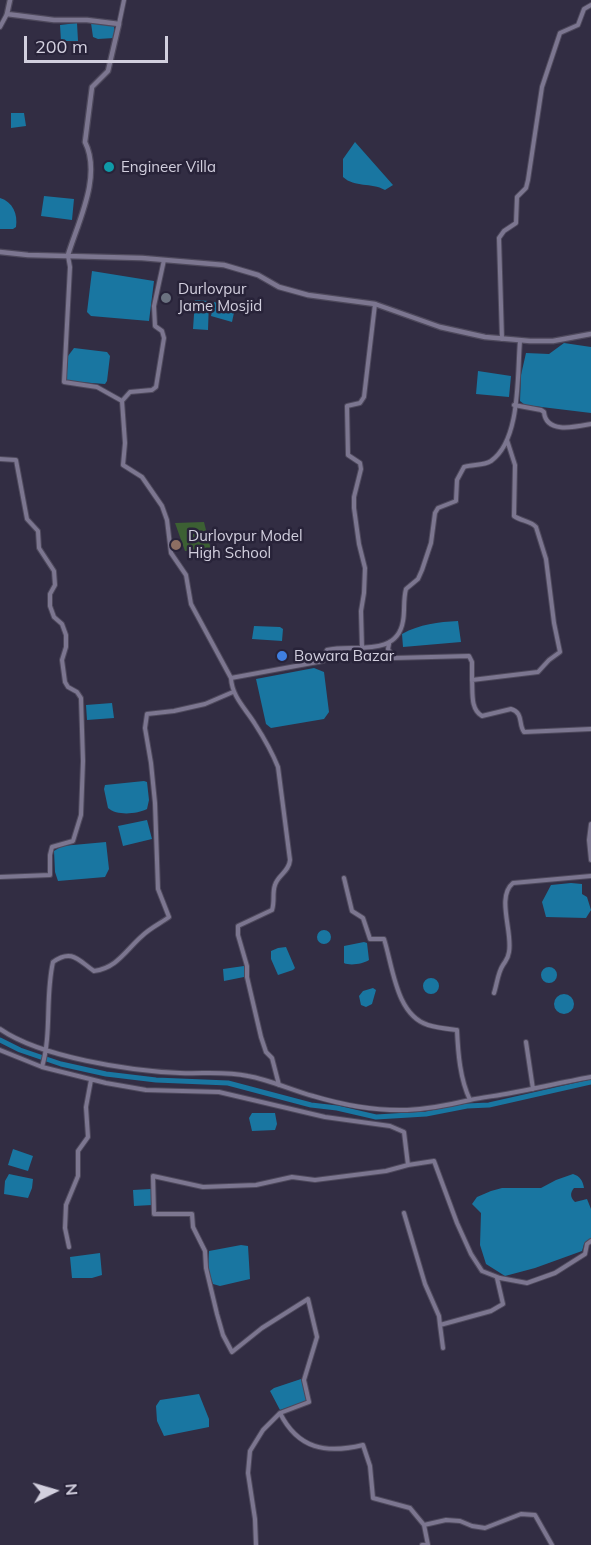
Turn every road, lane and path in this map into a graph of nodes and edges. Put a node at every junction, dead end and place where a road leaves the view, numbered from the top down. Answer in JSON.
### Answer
{"nodes":[{"id":1,"x":10,"y":0,"type":"edge"},
{"id":2,"x":124,"y":0,"type":"edge"},
{"id":3,"x":591,"y":5,"type":"edge"},
{"id":4,"x":7,"y":14,"type":"junction"},
{"id":5,"x":119,"y":24,"type":"junction"},
{"id":6,"x":0,"y":27,"type":"edge"},
{"id":7,"x":0,"y":252,"type":"edge"},
{"id":8,"x":68,"y":255,"type":"junction"},
{"id":9,"x":164,"y":260,"type":"junction"},
{"id":10,"x":375,"y":304,"type":"junction"},
{"id":11,"x":591,"y":334,"type":"edge"},
{"id":12,"x":502,"y":339,"type":"junction"},
{"id":13,"x":520,"y":341,"type":"junction"},
{"id":14,"x":122,"y":401,"type":"junction"},
{"id":15,"x":514,"y":405,"type":"junction"},
{"id":16,"x":591,"y":424,"type":"edge"},
{"id":17,"x":507,"y":440,"type":"junction"},
{"id":18,"x":0,"y":459,"type":"edge"},
{"id":19,"x":389,"y":643,"type":"junction"},
{"id":20,"x":362,"y":648,"type":"junction"},
{"id":21,"x":231,"y":678,"type":"junction"},
{"id":22,"x":472,"y":680,"type":"junction"},
{"id":23,"x":233,"y":692,"type":"junction"},
{"id":24,"x":591,"y":729,"type":"edge"},
{"id":25,"x":591,"y":824,"type":"edge"},
{"id":26,"x":591,"y":860,"type":"edge"},
{"id":27,"x":591,"y":876,"type":"edge"},
{"id":28,"x":0,"y":877,"type":"edge"},
{"id":29,"x":344,"y":878,"type":"dead end"},
{"id":30,"x":494,"y":993,"type":"dead end"},
{"id":31,"x":0,"y":1029,"type":"edge"},
{"id":32,"x":526,"y":1042,"type":"dead end"},
{"id":33,"x":0,"y":1050,"type":"edge"},
{"id":34,"x":47,"y":1051,"type":"junction"},
{"id":35,"x":42,"y":1067,"type":"junction"},
{"id":36,"x":591,"y":1077,"type":"edge"},
{"id":37,"x":91,"y":1080,"type":"junction"},
{"id":38,"x":279,"y":1085,"type":"junction"},
{"id":39,"x":533,"y":1089,"type":"junction"},
{"id":40,"x":470,"y":1100,"type":"junction"},
{"id":41,"x":408,"y":1165,"type":"junction"},
{"id":42,"x":404,"y":1213,"type":"dead end"},
{"id":43,"x":591,"y":1241,"type":"edge"},
{"id":44,"x":69,"y":1247,"type":"dead end"},
{"id":45,"x":497,"y":1277,"type":"junction"},
{"id":46,"x":440,"y":1325,"type":"junction"},
{"id":47,"x":443,"y":1348,"type":"dead end"},
{"id":48,"x":280,"y":1413,"type":"junction"},
{"id":49,"x":424,"y":1525,"type":"junction"},
{"id":50,"x":256,"y":1545,"type":"edge"},
{"id":51,"x":422,"y":1545,"type":"edge"},
{"id":52,"x":427,"y":1545,"type":"edge"},
{"id":53,"x":552,"y":1545,"type":"edge"}],
"edges":[{"from":1,"to":4,"type":"street"},
{"from":2,"to":5,"type":"street"},
{"from":3,"to":12,"type":"street"},
{"from":4,"to":5,"type":"street"},
{"from":4,"to":6,"type":"street"},
{"from":5,"to":8,"type":"street"},
{"from":7,"to":8,"type":"street"},
{"from":8,"to":9,"type":"street"},
{"from":8,"to":14,"type":"street"},
{"from":9,"to":10,"type":"street"},
{"from":9,"to":14,"type":"street"},
{"from":10,"to":12,"type":"street"},
{"from":10,"to":20,"type":"street"},
{"from":11,"to":13,"type":"street"},
{"from":12,"to":13,"type":"street"},
{"from":13,"to":15,"type":"street"},
{"from":14,"to":21,"type":"street"},
{"from":15,"to":16,"type":"street"},
{"from":15,"to":17,"type":"street"},
{"from":17,"to":19,"type":"street"},
{"from":17,"to":22,"type":"street"},
{"from":18,"to":28,"type":"street"},
{"from":19,"to":20,"type":"street"},
{"from":19,"to":22,"type":"street"},
{"from":20,"to":21,"type":"street"},
{"from":21,"to":23,"type":"street"},
{"from":22,"to":24,"type":"street"},
{"from":23,"to":34,"type":"street"},
{"from":23,"to":38,"type":"street"},
{"from":25,"to":26,"type":"street"},
{"from":27,"to":30,"type":"street"},
{"from":29,"to":40,"type":"street"},
{"from":31,"to":34,"type":"street"},
{"from":32,"to":39,"type":"street"},
{"from":33,"to":35,"type":"street"},
{"from":34,"to":35,"type":"street"},
{"from":34,"to":38,"type":"street"},
{"from":35,"to":37,"type":"street"},
{"from":36,"to":39,"type":"street"},
{"from":37,"to":41,"type":"street"},
{"from":37,"to":44,"type":"street"},
{"from":38,"to":40,"type":"street"},
{"from":39,"to":40,"type":"street"},
{"from":41,"to":45,"type":"street"},
{"from":41,"to":48,"type":"street"},
{"from":42,"to":46,"type":"street"},
{"from":43,"to":45,"type":"street"},
{"from":45,"to":46,"type":"street"},
{"from":46,"to":47,"type":"street"},
{"from":48,"to":49,"type":"street"},
{"from":48,"to":50,"type":"street"},
{"from":49,"to":52,"type":"street"},
{"from":49,"to":53,"type":"street"},
{"from":51,"to":52,"type":"street"}]}
